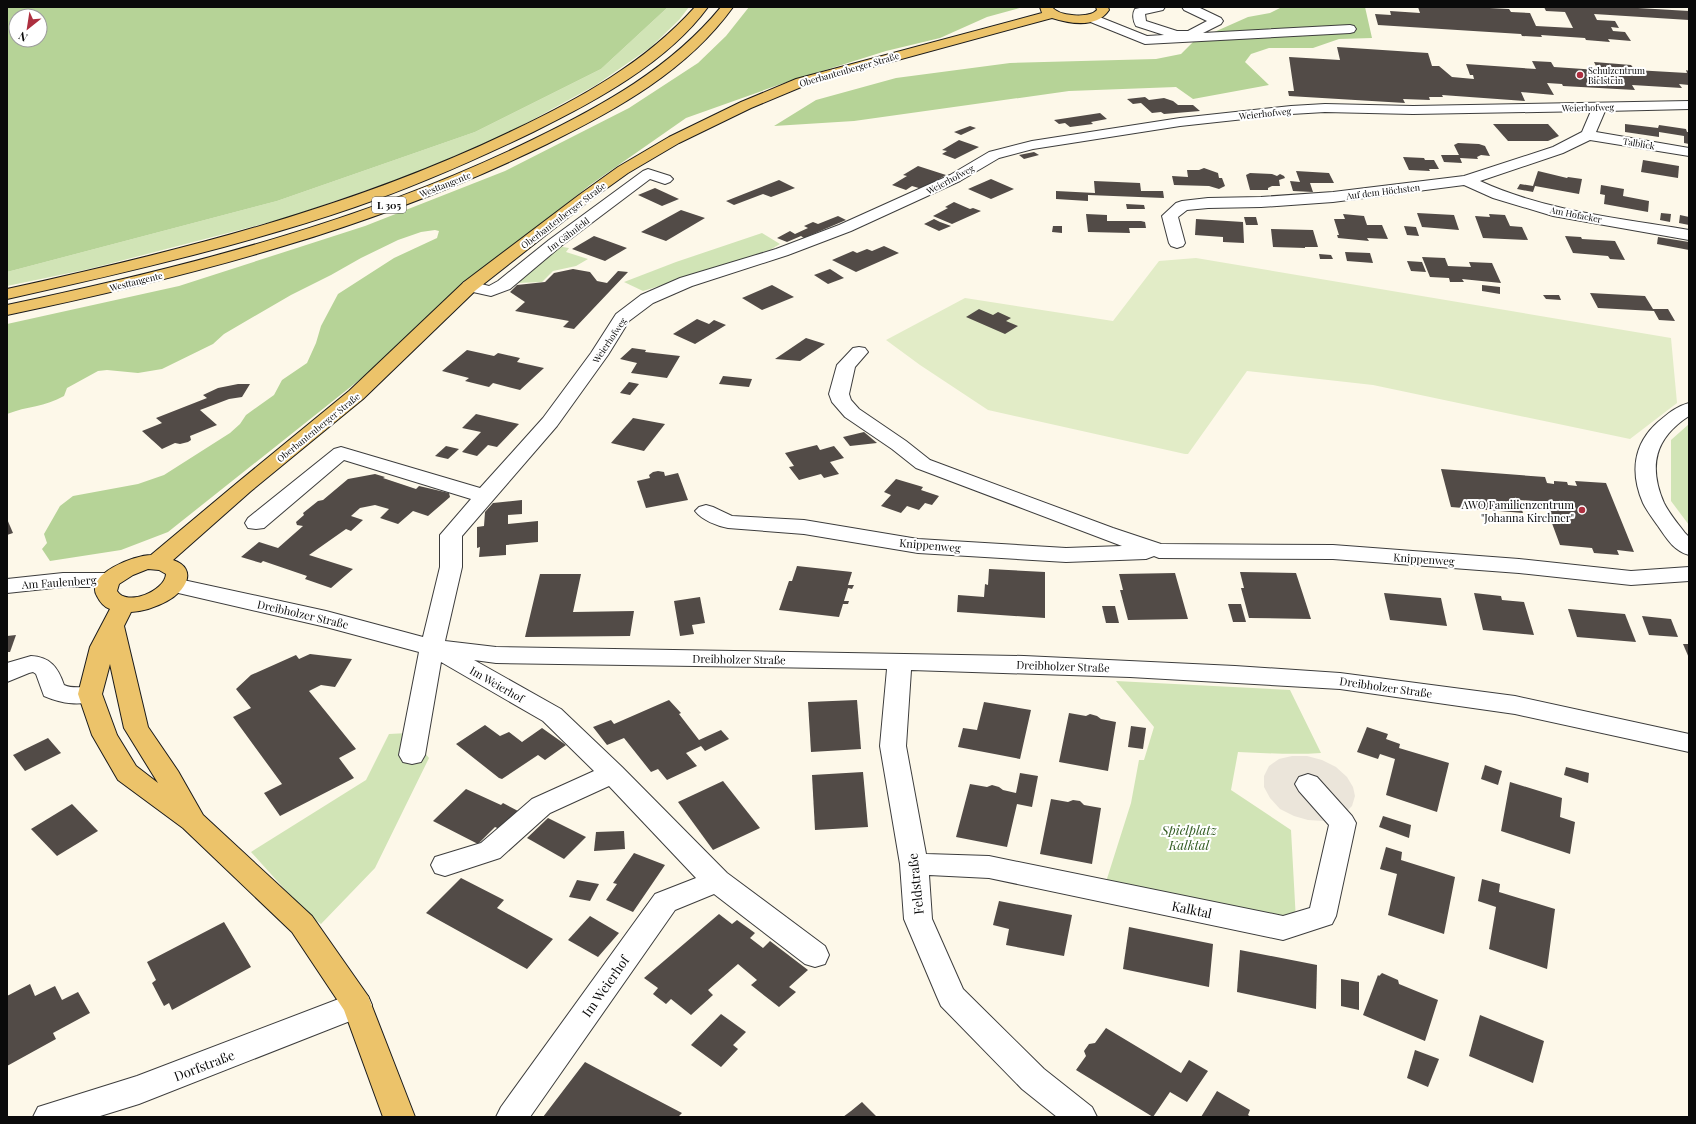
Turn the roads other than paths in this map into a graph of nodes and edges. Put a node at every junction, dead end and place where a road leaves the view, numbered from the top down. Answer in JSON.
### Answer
{"nodes":[{"id":1,"x":702,"y":7,"type":"edge"},
{"id":2,"x":727,"y":7,"type":"edge"},
{"id":3,"x":1102,"y":7,"type":"edge"},
{"id":4,"x":1159,"y":7,"type":"edge"},
{"id":5,"x":1188,"y":7,"type":"edge"},
{"id":6,"x":1049,"y":10,"type":"edge"},
{"id":7,"x":1145,"y":14,"type":"edge"},
{"id":8,"x":1092,"y":18,"type":"junction"},
{"id":9,"x":1350,"y":29,"type":"dead end"},
{"id":10,"x":1145,"y":40,"type":"junction"},
{"id":11,"x":1689,"y":105,"type":"edge"},
{"id":12,"x":1600,"y":107,"type":"junction"},
{"id":13,"x":1588,"y":135,"type":"junction"},
{"id":14,"x":1689,"y":152,"type":"edge"},
{"id":15,"x":665,"y":179,"type":"dead end"},
{"id":16,"x":1466,"y":180,"type":"junction"},
{"id":17,"x":1689,"y":235,"type":"edge"},
{"id":18,"x":1177,"y":243,"type":"dead end"},
{"id":19,"x":470,"y":286,"type":"junction"},
{"id":20,"x":7,"y":294,"type":"edge"},
{"id":21,"x":7,"y":310,"type":"edge"},
{"id":22,"x":859,"y":352,"type":"dead end"},
{"id":23,"x":1689,"y":409,"type":"edge"},
{"id":24,"x":483,"y":496,"type":"junction"},
{"id":25,"x":706,"y":512,"type":"dead end"},
{"id":26,"x":256,"y":523,"type":"dead end"},
{"id":27,"x":1689,"y":548,"type":"edge"},
{"id":28,"x":1159,"y":551,"type":"junction"},
{"id":29,"x":157,"y":562,"type":"junction"},
{"id":30,"x":1689,"y":574,"type":"edge"},
{"id":31,"x":110,"y":580,"type":"junction"},
{"id":32,"x":174,"y":585,"type":"junction"},
{"id":33,"x":7,"y":586,"type":"edge"},
{"id":34,"x":124,"y":604,"type":"junction"},
{"id":35,"x":113,"y":626,"type":"junction"},
{"id":36,"x":432,"y":646,"type":"junction"},
{"id":37,"x":900,"y":662,"type":"junction"},
{"id":38,"x":7,"y":674,"type":"edge"},
{"id":39,"x":90,"y":694,"type":"junction"},
{"id":40,"x":1689,"y":743,"type":"edge"},
{"id":41,"x":412,"y":755,"type":"dead end"},
{"id":42,"x":613,"y":774,"type":"junction"},
{"id":43,"x":1308,"y":784,"type":"dead end"},
{"id":44,"x":192,"y":821,"type":"junction"},
{"id":45,"x":914,"y":864,"type":"junction"},
{"id":46,"x":445,"y":865,"type":"dead end"},
{"id":47,"x":717,"y":881,"type":"junction"},
{"id":48,"x":815,"y":955,"type":"dead end"},
{"id":49,"x":357,"y":1005,"type":"junction"},
{"id":50,"x":49,"y":1117,"type":"edge"},
{"id":51,"x":399,"y":1117,"type":"edge"},
{"id":52,"x":512,"y":1117,"type":"edge"},
{"id":53,"x":1081,"y":1117,"type":"edge"}],
"edges":[{"from":1,"to":20,"type":"main road","name":"Westtangente","number":"L 305"},
{"from":2,"to":21,"type":"main road","name":"Westtangente","number":"L 305"},
{"from":3,"to":8,"type":"main road"},
{"from":4,"to":7,"type":"street"},
{"from":5,"to":7,"type":"street"},
{"from":6,"to":8,"type":"main road"},
{"from":6,"to":19,"type":"main road","name":"Oberbantenberger Straße"},
{"from":7,"to":10,"type":"street"},
{"from":8,"to":10,"type":"street"},
{"from":9,"to":10,"type":"street"},
{"from":11,"to":12,"type":"street","name":"Weierhofweg"},
{"from":12,"to":13,"type":"street"},
{"from":12,"to":24,"type":"street","name":"Weierhofweg"},
{"from":13,"to":14,"type":"street","name":"Talblick"},
{"from":13,"to":16,"type":"street","name":"Auf dem Höchsten"},
{"from":15,"to":19,"type":"street","name":"Im Gähnfeld"},
{"from":16,"to":17,"type":"street","name":"Am Hofacker"},
{"from":16,"to":18,"type":"street","name":"Auf dem Höchsten"},
{"from":19,"to":29,"type":"main road","name":"Oberbantenberger Straße"},
{"from":22,"to":28,"type":"street","name":"Knippenweg"},
{"from":23,"to":27,"type":"street"},
{"from":24,"to":26,"type":"street"},
{"from":24,"to":36,"type":"street","name":"Weierhofweg"},
{"from":25,"to":28,"type":"street","name":"Knippenweg"},
{"from":28,"to":30,"type":"street","name":"Knippenweg"},
{"from":29,"to":31,"type":"main road"},
{"from":29,"to":32,"type":"main road"},
{"from":31,"to":33,"type":"street","name":"Am Faulenberg"},
{"from":31,"to":34,"type":"main road"},
{"from":32,"to":34,"type":"main road"},
{"from":32,"to":36,"type":"street","name":"Dreibholzer Straße"},
{"from":34,"to":35,"type":"main road"},
{"from":35,"to":39,"type":"main road"},
{"from":35,"to":44,"type":"main road"},
{"from":36,"to":37,"type":"street","name":"Dreibholzer Straße"},
{"from":36,"to":41,"type":"street"},
{"from":36,"to":42,"type":"street","name":"Im Weierhof"},
{"from":37,"to":40,"type":"street","name":"Dreibholzer Straße"},
{"from":37,"to":45,"type":"street","name":"Feldstraße"},
{"from":38,"to":39,"type":"street"},
{"from":39,"to":44,"type":"main road"},
{"from":42,"to":46,"type":"street"},
{"from":42,"to":47,"type":"street","name":"Im Weierhof"},
{"from":43,"to":45,"type":"street","name":"Kalktal"},
{"from":44,"to":49,"type":"main road"},
{"from":45,"to":53,"type":"street","name":"Feldstraße"},
{"from":47,"to":48,"type":"street","name":"Im Weierhof"},
{"from":47,"to":52,"type":"street","name":"Im Weierhof"},
{"from":49,"to":50,"type":"street","name":"Dorfstraße"},
{"from":49,"to":51,"type":"main road"}]}
